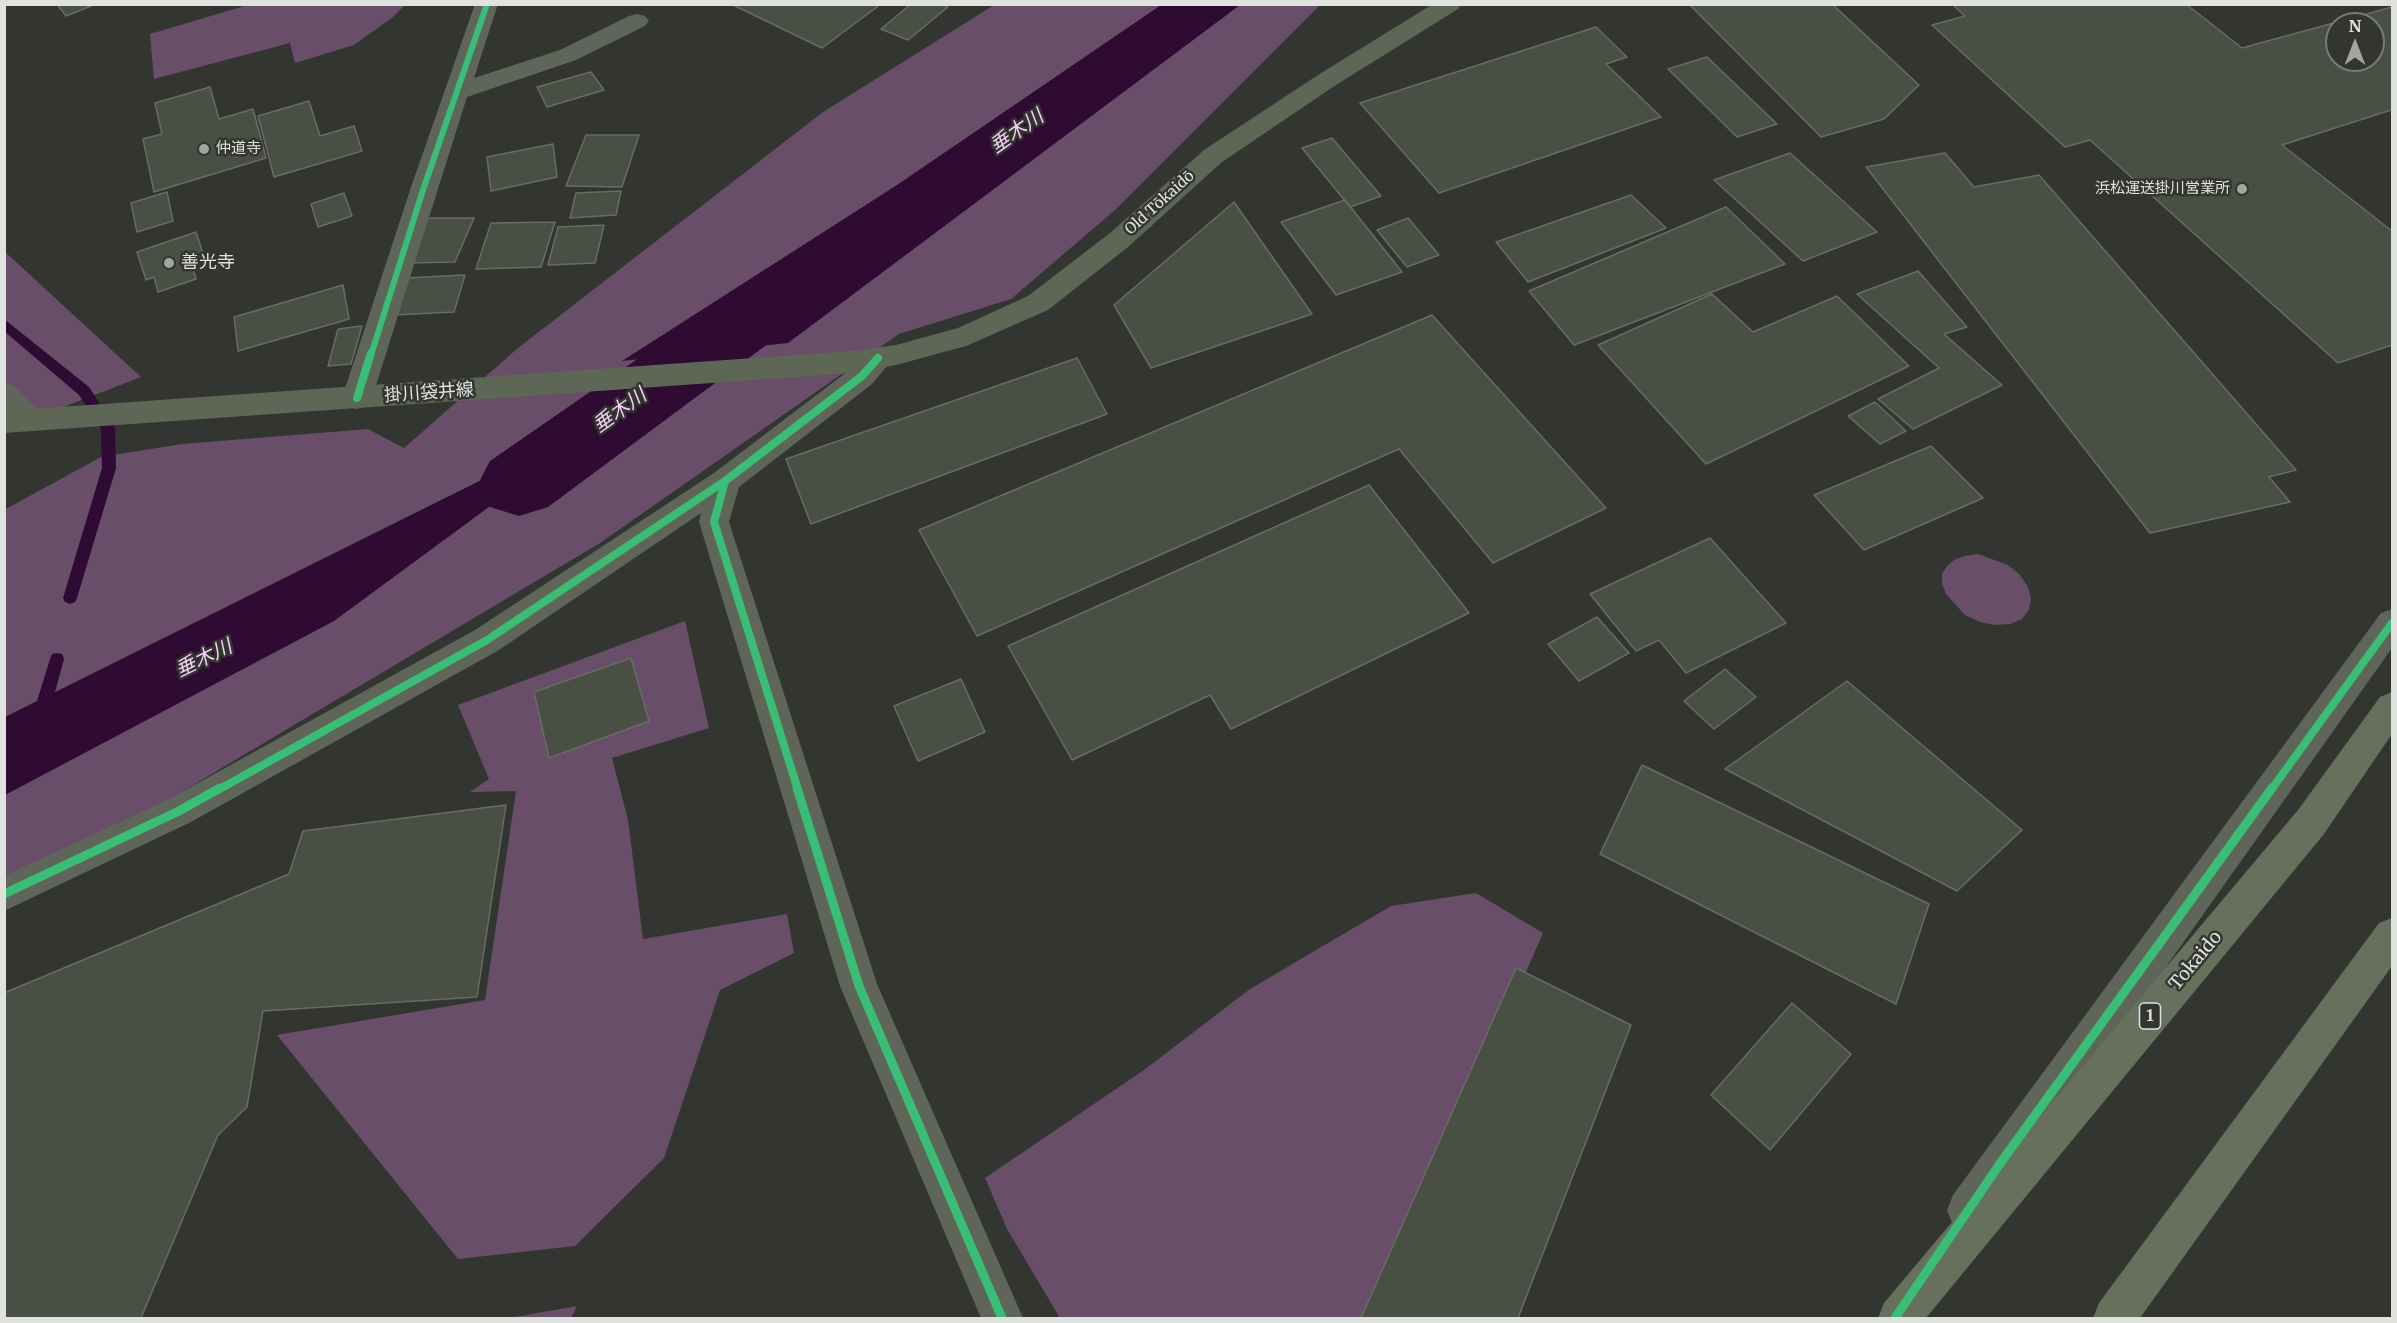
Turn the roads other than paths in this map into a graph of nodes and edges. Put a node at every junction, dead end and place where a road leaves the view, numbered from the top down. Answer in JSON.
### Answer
{"nodes":[{"id":1,"x":486,"y":4,"type":"edge"},
{"id":2,"x":1450,"y":4,"type":"edge"},
{"id":3,"x":637,"y":21,"type":"dead end"},
{"id":4,"x":456,"y":92,"type":"junction"},
{"id":5,"x":866,"y":360,"type":"junction"},
{"id":6,"x":4,"y":394,"type":"edge"},
{"id":7,"x":357,"y":398,"type":"junction"},
{"id":8,"x":17,"y":421,"type":"edge"},
{"id":9,"x":725,"y":481,"type":"junction"},
{"id":10,"x":2392,"y":623,"type":"edge"},
{"id":11,"x":2392,"y":707,"type":"edge"},
{"id":12,"x":4,"y":894,"type":"edge"},
{"id":13,"x":2392,"y":936,"type":"edge"},
{"id":14,"x":1002,"y":1318,"type":"edge"},
{"id":15,"x":1897,"y":1318,"type":"edge"},
{"id":16,"x":2114,"y":1318,"type":"edge"}],
"edges":[{"from":1,"to":4,"type":"street"},
{"from":2,"to":5,"type":"main road","name":"Old Tōkaidō"},
{"from":3,"to":4,"type":"street"},
{"from":4,"to":7,"type":"street"},
{"from":5,"to":7,"type":"main road","name":"掛川袋井線"},
{"from":5,"to":9,"type":"street"},
{"from":6,"to":8,"type":"street"},
{"from":7,"to":8,"type":"main road","name":"掛川袋井線"},
{"from":9,"to":12,"type":"street"},
{"from":9,"to":14,"type":"street"},
{"from":10,"to":15,"type":"street"},
{"from":11,"to":15,"type":"highway","name":"Tokaido","number":"1"},
{"from":13,"to":16,"type":"highway"}]}
